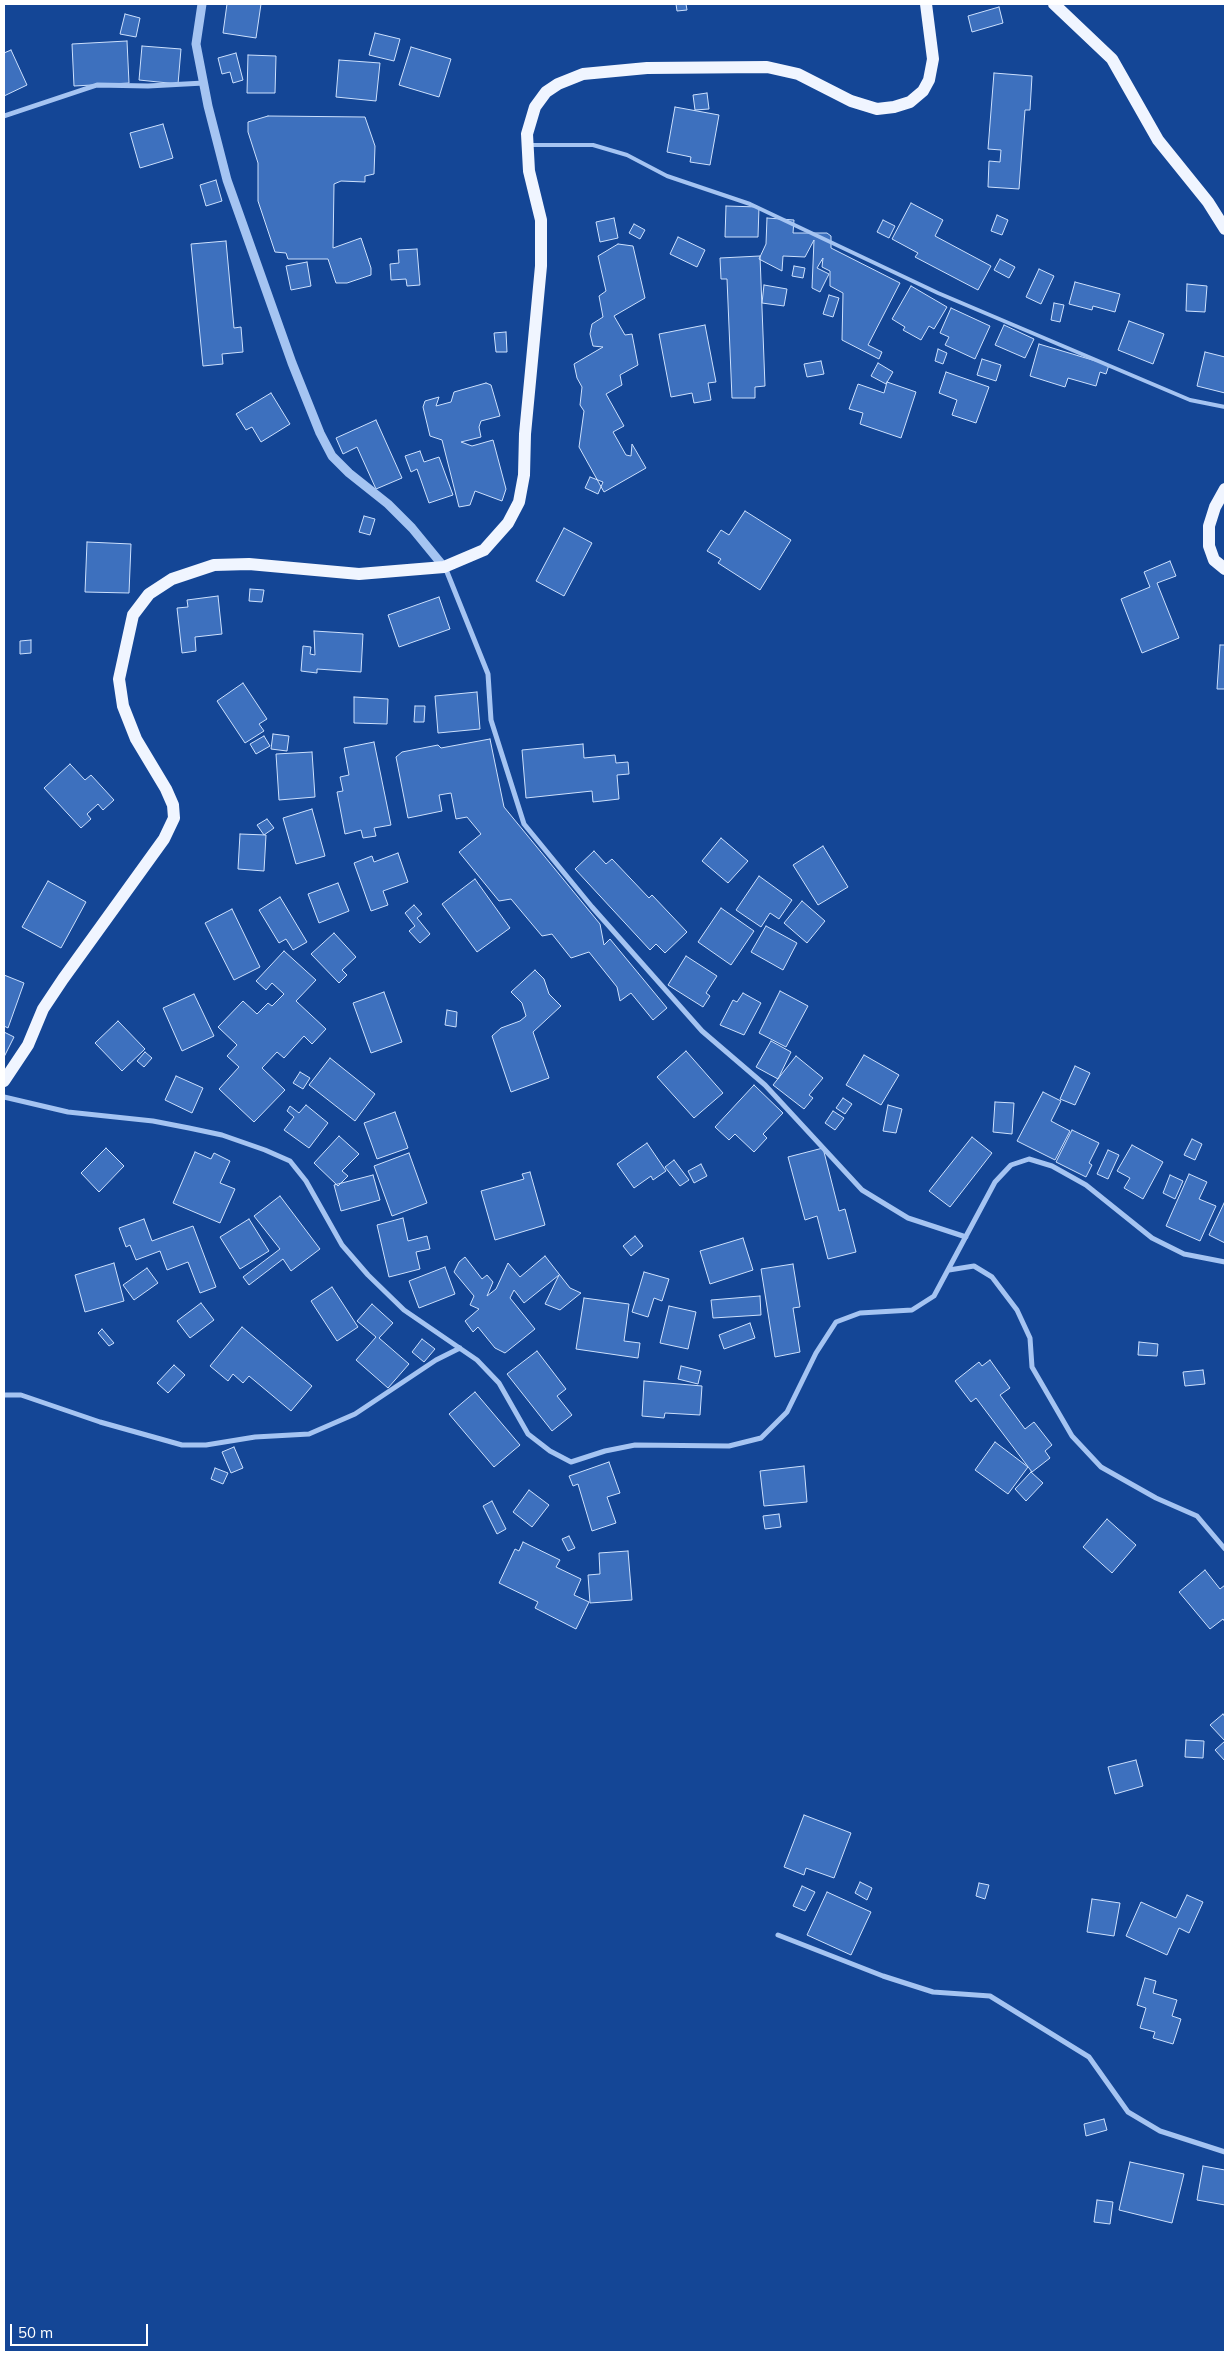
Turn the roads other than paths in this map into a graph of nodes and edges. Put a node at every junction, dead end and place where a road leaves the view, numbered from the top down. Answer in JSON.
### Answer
{"nodes":[{"id":1,"x":202,"y":4,"type":"edge"},
{"id":2,"x":926,"y":4,"type":"edge"},
{"id":3,"x":1054,"y":4,"type":"edge"},
{"id":4,"x":204,"y":83,"type":"junction"},
{"id":5,"x":4,"y":116,"type":"edge"},
{"id":6,"x":526,"y":144,"type":"junction"},
{"id":7,"x":1225,"y":230,"type":"edge"},
{"id":8,"x":1225,"y":407,"type":"edge"},
{"id":9,"x":1225,"y":489,"type":"edge"},
{"id":10,"x":444,"y":567,"type":"junction"},
{"id":11,"x":1225,"y":570,"type":"edge"},
{"id":12,"x":4,"y":1081,"type":"edge"},
{"id":13,"x":4,"y":1097,"type":"edge"},
{"id":14,"x":966,"y":1237,"type":"junction"},
{"id":15,"x":1225,"y":1262,"type":"edge"},
{"id":16,"x":949,"y":1270,"type":"junction"},
{"id":17,"x":460,"y":1348,"type":"junction"},
{"id":18,"x":4,"y":1395,"type":"edge"},
{"id":19,"x":1225,"y":1549,"type":"edge"},
{"id":20,"x":778,"y":1935,"type":"dead end"},
{"id":21,"x":1225,"y":2152,"type":"edge"}],
"edges":[{"from":1,"to":4,"type":"street"},
{"from":2,"to":6,"type":"main road"},
{"from":3,"to":7,"type":"main road"},
{"from":4,"to":5,"type":"street"},
{"from":4,"to":10,"type":"street"},
{"from":6,"to":8,"type":"lane"},
{"from":6,"to":10,"type":"main road"},
{"from":9,"to":11,"type":"main road"},
{"from":10,"to":12,"type":"main road"},
{"from":10,"to":14,"type":"street"},
{"from":13,"to":17,"type":"street"},
{"from":14,"to":15,"type":"street"},
{"from":14,"to":16,"type":"street"},
{"from":16,"to":17,"type":"street"},
{"from":16,"to":19,"type":"street"},
{"from":17,"to":18,"type":"street"},
{"from":20,"to":21,"type":"street"}]}
